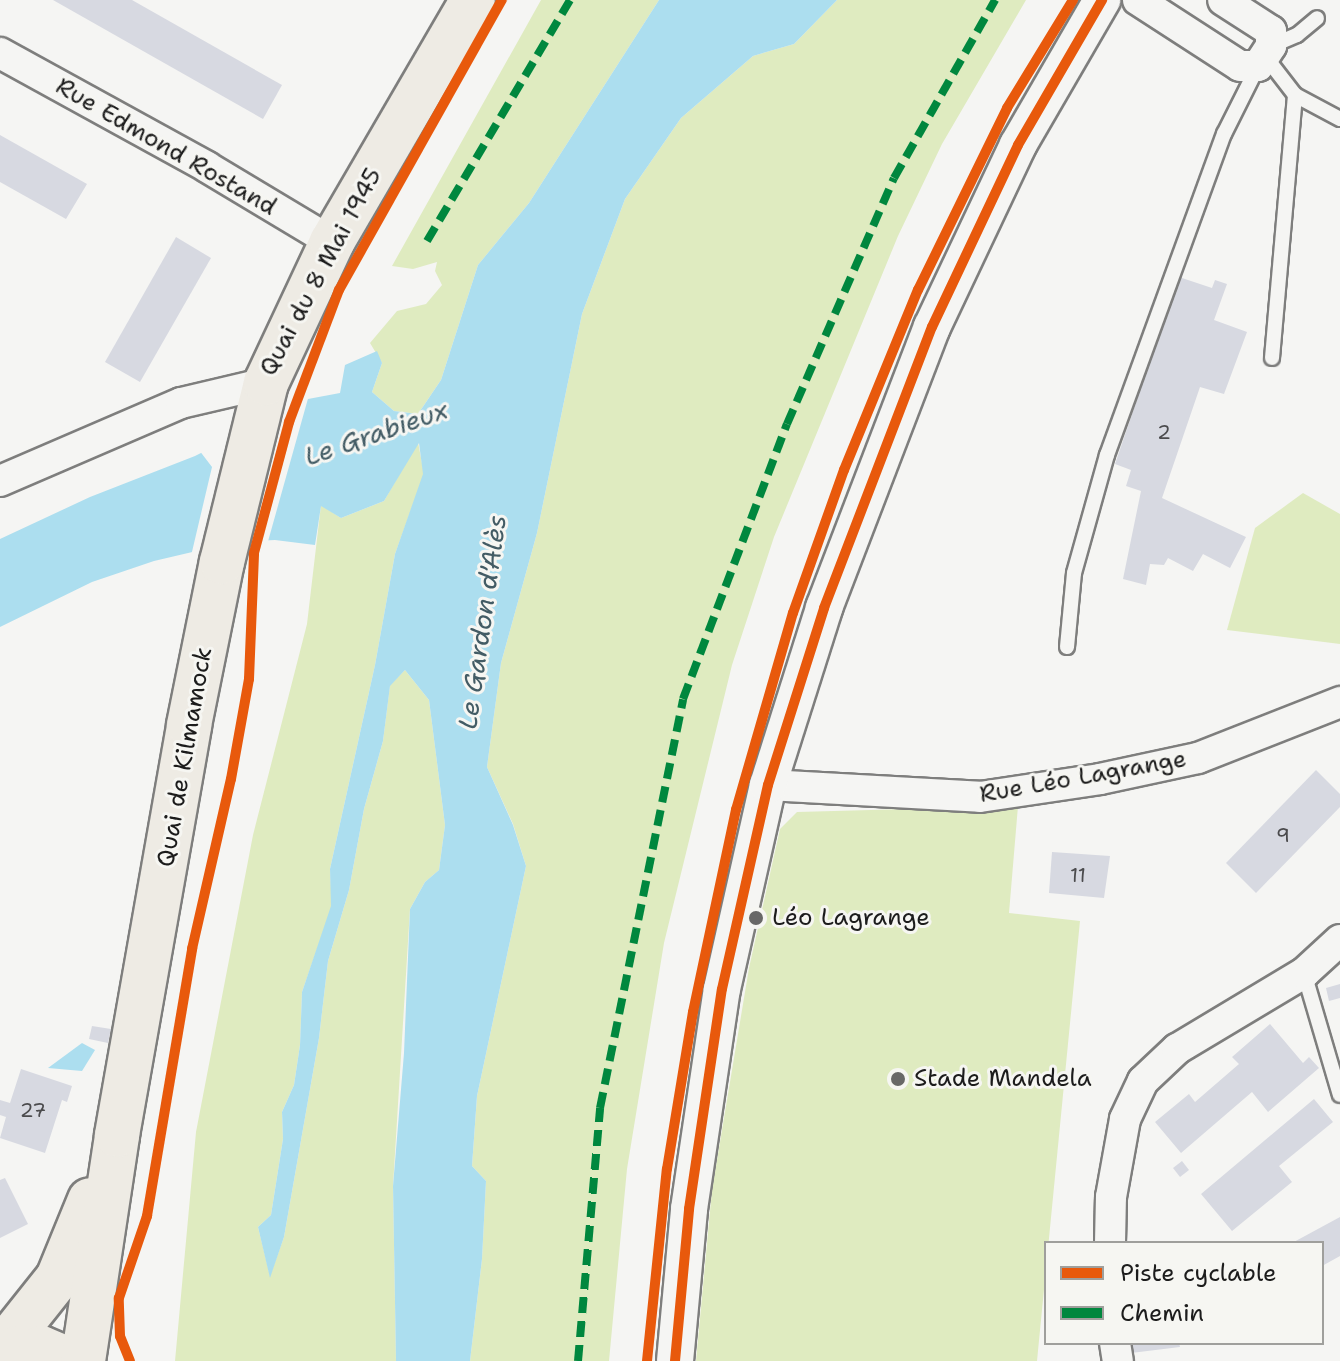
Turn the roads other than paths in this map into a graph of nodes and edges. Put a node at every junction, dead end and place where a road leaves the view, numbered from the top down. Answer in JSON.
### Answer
{"nodes":[{"id":1,"x":473,"y":0,"type":"edge"},
{"id":2,"x":1102,"y":0,"type":"edge"},
{"id":3,"x":1138,"y":0,"type":"edge"},
{"id":4,"x":1223,"y":0,"type":"edge"},
{"id":5,"x":1317,"y":18,"type":"dead end"},
{"id":6,"x":0,"y":53,"type":"edge"},
{"id":7,"x":1265,"y":56,"type":"junction"},
{"id":8,"x":1295,"y":95,"type":"junction"},
{"id":9,"x":1340,"y":119,"type":"edge"},
{"id":10,"x":332,"y":242,"type":"junction"},
{"id":11,"x":1272,"y":358,"type":"dead end"},
{"id":12,"x":262,"y":396,"type":"junction"},
{"id":13,"x":0,"y":481,"type":"edge"},
{"id":14,"x":1067,"y":647,"type":"dead end"},
{"id":15,"x":1340,"y":702,"type":"edge"},
{"id":16,"x":768,"y":785,"type":"junction"},
{"id":17,"x":1340,"y":940,"type":"edge"},
{"id":18,"x":1304,"y":973,"type":"junction"},
{"id":19,"x":1340,"y":1095,"type":"edge"},
{"id":20,"x":117,"y":1135,"type":"junction"},
{"id":21,"x":1110,"y":1241,"type":"edge"},
{"id":22,"x":0,"y":1353,"type":"edge"},
{"id":23,"x":72,"y":1361,"type":"edge"},
{"id":24,"x":83,"y":1361,"type":"edge"},
{"id":25,"x":675,"y":1361,"type":"edge"}],
"edges":[{"from":1,"to":10,"type":"main road","name":"Quai du 8 Mai 1945"},
{"from":2,"to":16,"type":"street"},
{"from":3,"to":7,"type":"street"},
{"from":4,"to":7,"type":"street"},
{"from":5,"to":7,"type":"lane"},
{"from":6,"to":10,"type":"street","name":"Rue Edmond Rostand"},
{"from":7,"to":8,"type":"lane"},
{"from":7,"to":14,"type":"lane"},
{"from":8,"to":9,"type":"lane"},
{"from":8,"to":11,"type":"lane"},
{"from":10,"to":12,"type":"main road","name":"Quai du 8 Mai 1945"},
{"from":12,"to":13,"type":"street","name":"Quai du 8 Mai 1945"},
{"from":12,"to":20,"type":"main road","name":"Quai de Kilmamock"},
{"from":15,"to":16,"type":"street","name":"Rue Léo Lagrange"},
{"from":16,"to":25,"type":"street"},
{"from":17,"to":18,"type":"street"},
{"from":18,"to":19,"type":"lane"},
{"from":18,"to":21,"type":"street"},
{"from":20,"to":22,"type":"main road","name":"Quai de Kilmamock"},
{"from":20,"to":24,"type":"main road","name":"Quai de Kilmamock"},
{"from":22,"to":23,"type":"main road"}]}
